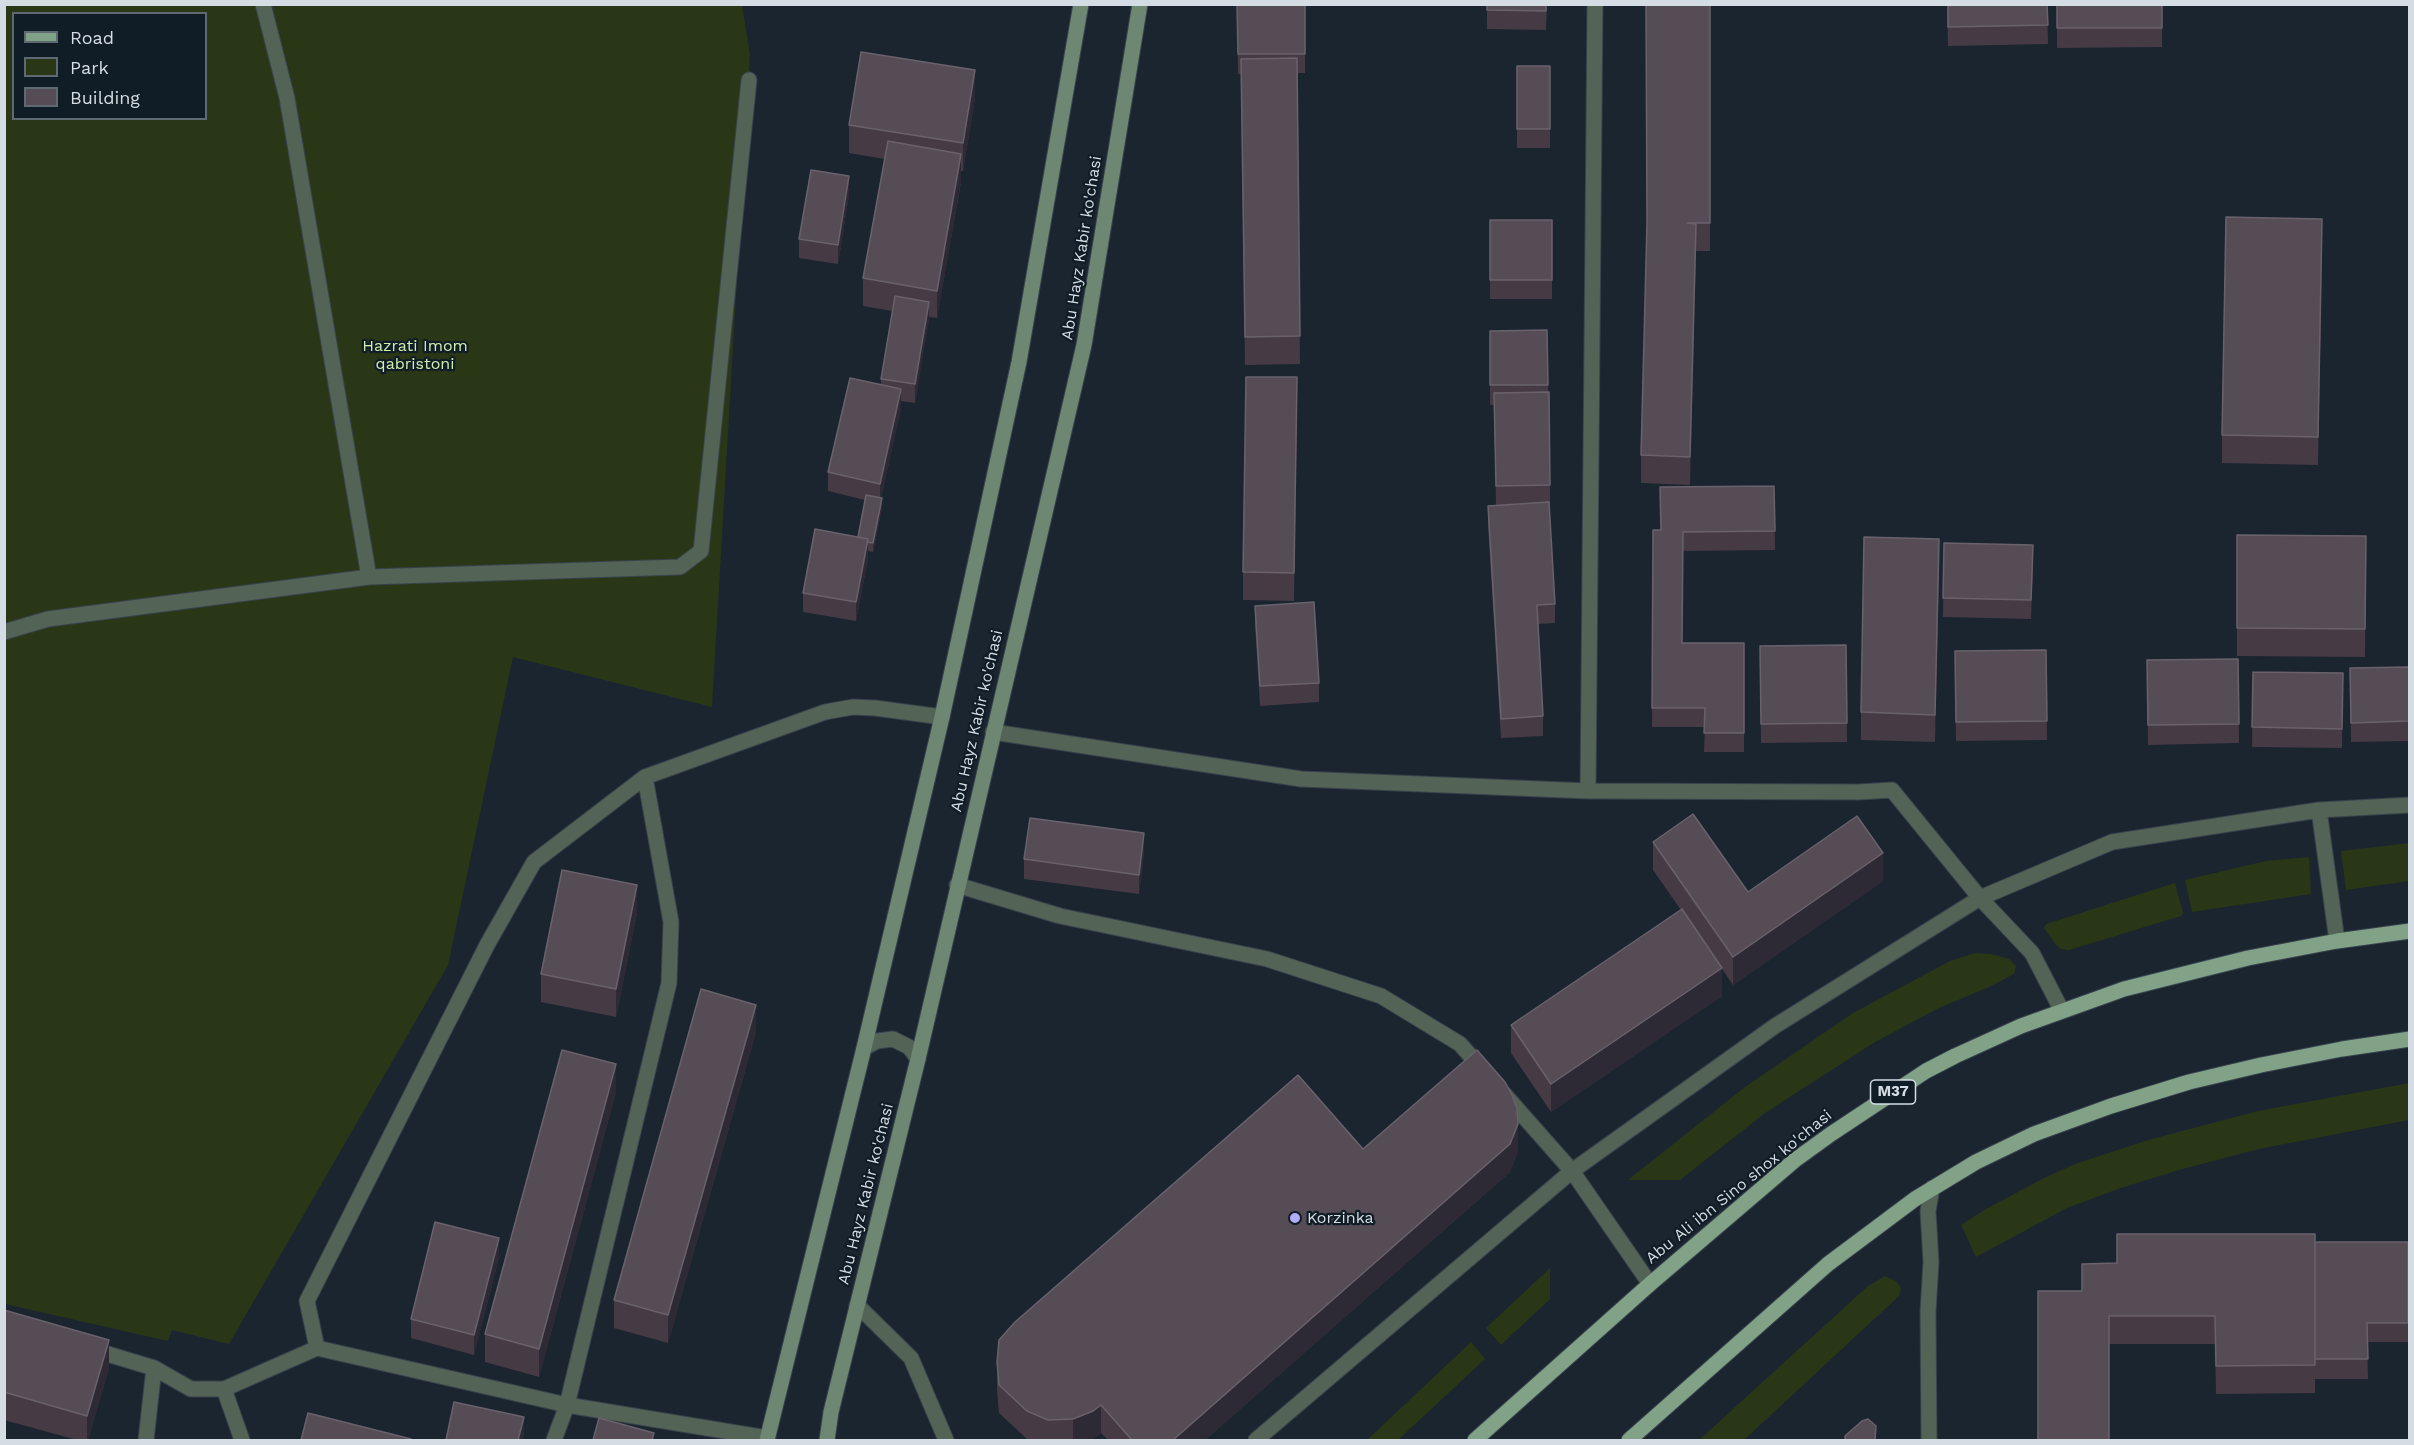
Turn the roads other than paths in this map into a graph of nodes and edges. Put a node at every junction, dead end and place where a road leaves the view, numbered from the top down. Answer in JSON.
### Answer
{"nodes":[{"id":1,"x":263,"y":4,"type":"edge"},
{"id":2,"x":1081,"y":4,"type":"edge"},
{"id":3,"x":1140,"y":4,"type":"edge"},
{"id":4,"x":1595,"y":4,"type":"edge"},
{"id":5,"x":749,"y":80,"type":"dead end"},
{"id":6,"x":369,"y":577,"type":"junction"},
{"id":7,"x":4,"y":632,"type":"edge"},
{"id":8,"x":942,"y":717,"type":"junction"},
{"id":9,"x":993,"y":732,"type":"junction"},
{"id":10,"x":645,"y":777,"type":"junction"},
{"id":11,"x":1588,"y":791,"type":"junction"},
{"id":12,"x":2409,"y":805,"type":"edge"},
{"id":13,"x":2319,"y":810,"type":"junction"},
{"id":14,"x":957,"y":885,"type":"junction"},
{"id":15,"x":1980,"y":898,"type":"junction"},
{"id":16,"x":2409,"y":931,"type":"edge"},
{"id":17,"x":2337,"y":941,"type":"junction"},
{"id":18,"x":2062,"y":1011,"type":"junction"},
{"id":19,"x":2409,"y":1039,"type":"edge"},
{"id":20,"x":864,"y":1047,"type":"junction"},
{"id":21,"x":918,"y":1059,"type":"junction"},
{"id":22,"x":1572,"y":1171,"type":"junction"},
{"id":23,"x":1932,"y":1188,"type":"junction"},
{"id":24,"x":1650,"y":1284,"type":"junction"},
{"id":25,"x":857,"y":1305,"type":"junction"},
{"id":26,"x":73,"y":1344,"type":"edge"},
{"id":27,"x":317,"y":1348,"type":"junction"},
{"id":28,"x":154,"y":1368,"type":"junction"},
{"id":29,"x":224,"y":1389,"type":"junction"},
{"id":30,"x":567,"y":1405,"type":"junction"},
{"id":31,"x":146,"y":1440,"type":"edge"},
{"id":32,"x":242,"y":1440,"type":"edge"},
{"id":33,"x":554,"y":1440,"type":"edge"},
{"id":34,"x":767,"y":1440,"type":"edge"},
{"id":35,"x":827,"y":1440,"type":"edge"},
{"id":36,"x":946,"y":1440,"type":"edge"},
{"id":37,"x":1256,"y":1440,"type":"edge"},
{"id":38,"x":1475,"y":1440,"type":"edge"},
{"id":39,"x":1629,"y":1440,"type":"edge"},
{"id":40,"x":1929,"y":1440,"type":"edge"}],
"edges":[{"from":1,"to":6,"type":"street"},
{"from":2,"to":8,"type":"main road"},
{"from":3,"to":9,"type":"main road","name":"Abu Hayz Kabir ko'chasi"},
{"from":4,"to":11,"type":"street"},
{"from":5,"to":6,"type":"street"},
{"from":6,"to":7,"type":"street"},
{"from":8,"to":10,"type":"street"},
{"from":8,"to":20,"type":"main road"},
{"from":9,"to":11,"type":"street"},
{"from":9,"to":14,"type":"main road","name":"Abu Hayz Kabir ko'chasi"},
{"from":10,"to":27,"type":"street"},
{"from":10,"to":30,"type":"street"},
{"from":11,"to":15,"type":"street"},
{"from":12,"to":13,"type":"street"},
{"from":13,"to":15,"type":"street"},
{"from":13,"to":17,"type":"street"},
{"from":14,"to":21,"type":"main road","name":"Abu Hayz Kabir ko'chasi"},
{"from":14,"to":22,"type":"street"},
{"from":15,"to":18,"type":"street"},
{"from":15,"to":22,"type":"street"},
{"from":16,"to":17,"type":"main road","name":"Abu Ali ibn Sino shox ko'chasi","number":"M37"},
{"from":17,"to":18,"type":"main road","name":"Abu Ali ibn Sino shox ko'chasi","number":"M37"},
{"from":18,"to":24,"type":"main road","name":"Abu Ali ibn Sino shox ko'chasi","number":"M37"},
{"from":19,"to":23,"type":"main road"},
{"from":20,"to":21,"type":"street"},
{"from":20,"to":34,"type":"main road"},
{"from":21,"to":25,"type":"main road","name":"Abu Hayz Kabir ko'chasi"},
{"from":22,"to":24,"type":"street"},
{"from":22,"to":37,"type":"street"},
{"from":23,"to":39,"type":"main road"},
{"from":23,"to":40,"type":"street"},
{"from":24,"to":38,"type":"main road","name":"Abu Ali ibn Sino shox ko'chasi","number":"M37"},
{"from":25,"to":35,"type":"main road","name":"Abu Hayz Kabir ko'chasi"},
{"from":25,"to":36,"type":"street"},
{"from":26,"to":28,"type":"street"},
{"from":27,"to":29,"type":"street"},
{"from":27,"to":30,"type":"street"},
{"from":28,"to":29,"type":"street"},
{"from":28,"to":31,"type":"street"},
{"from":29,"to":32,"type":"street"},
{"from":30,"to":33,"type":"street"},
{"from":30,"to":34,"type":"street"}]}
